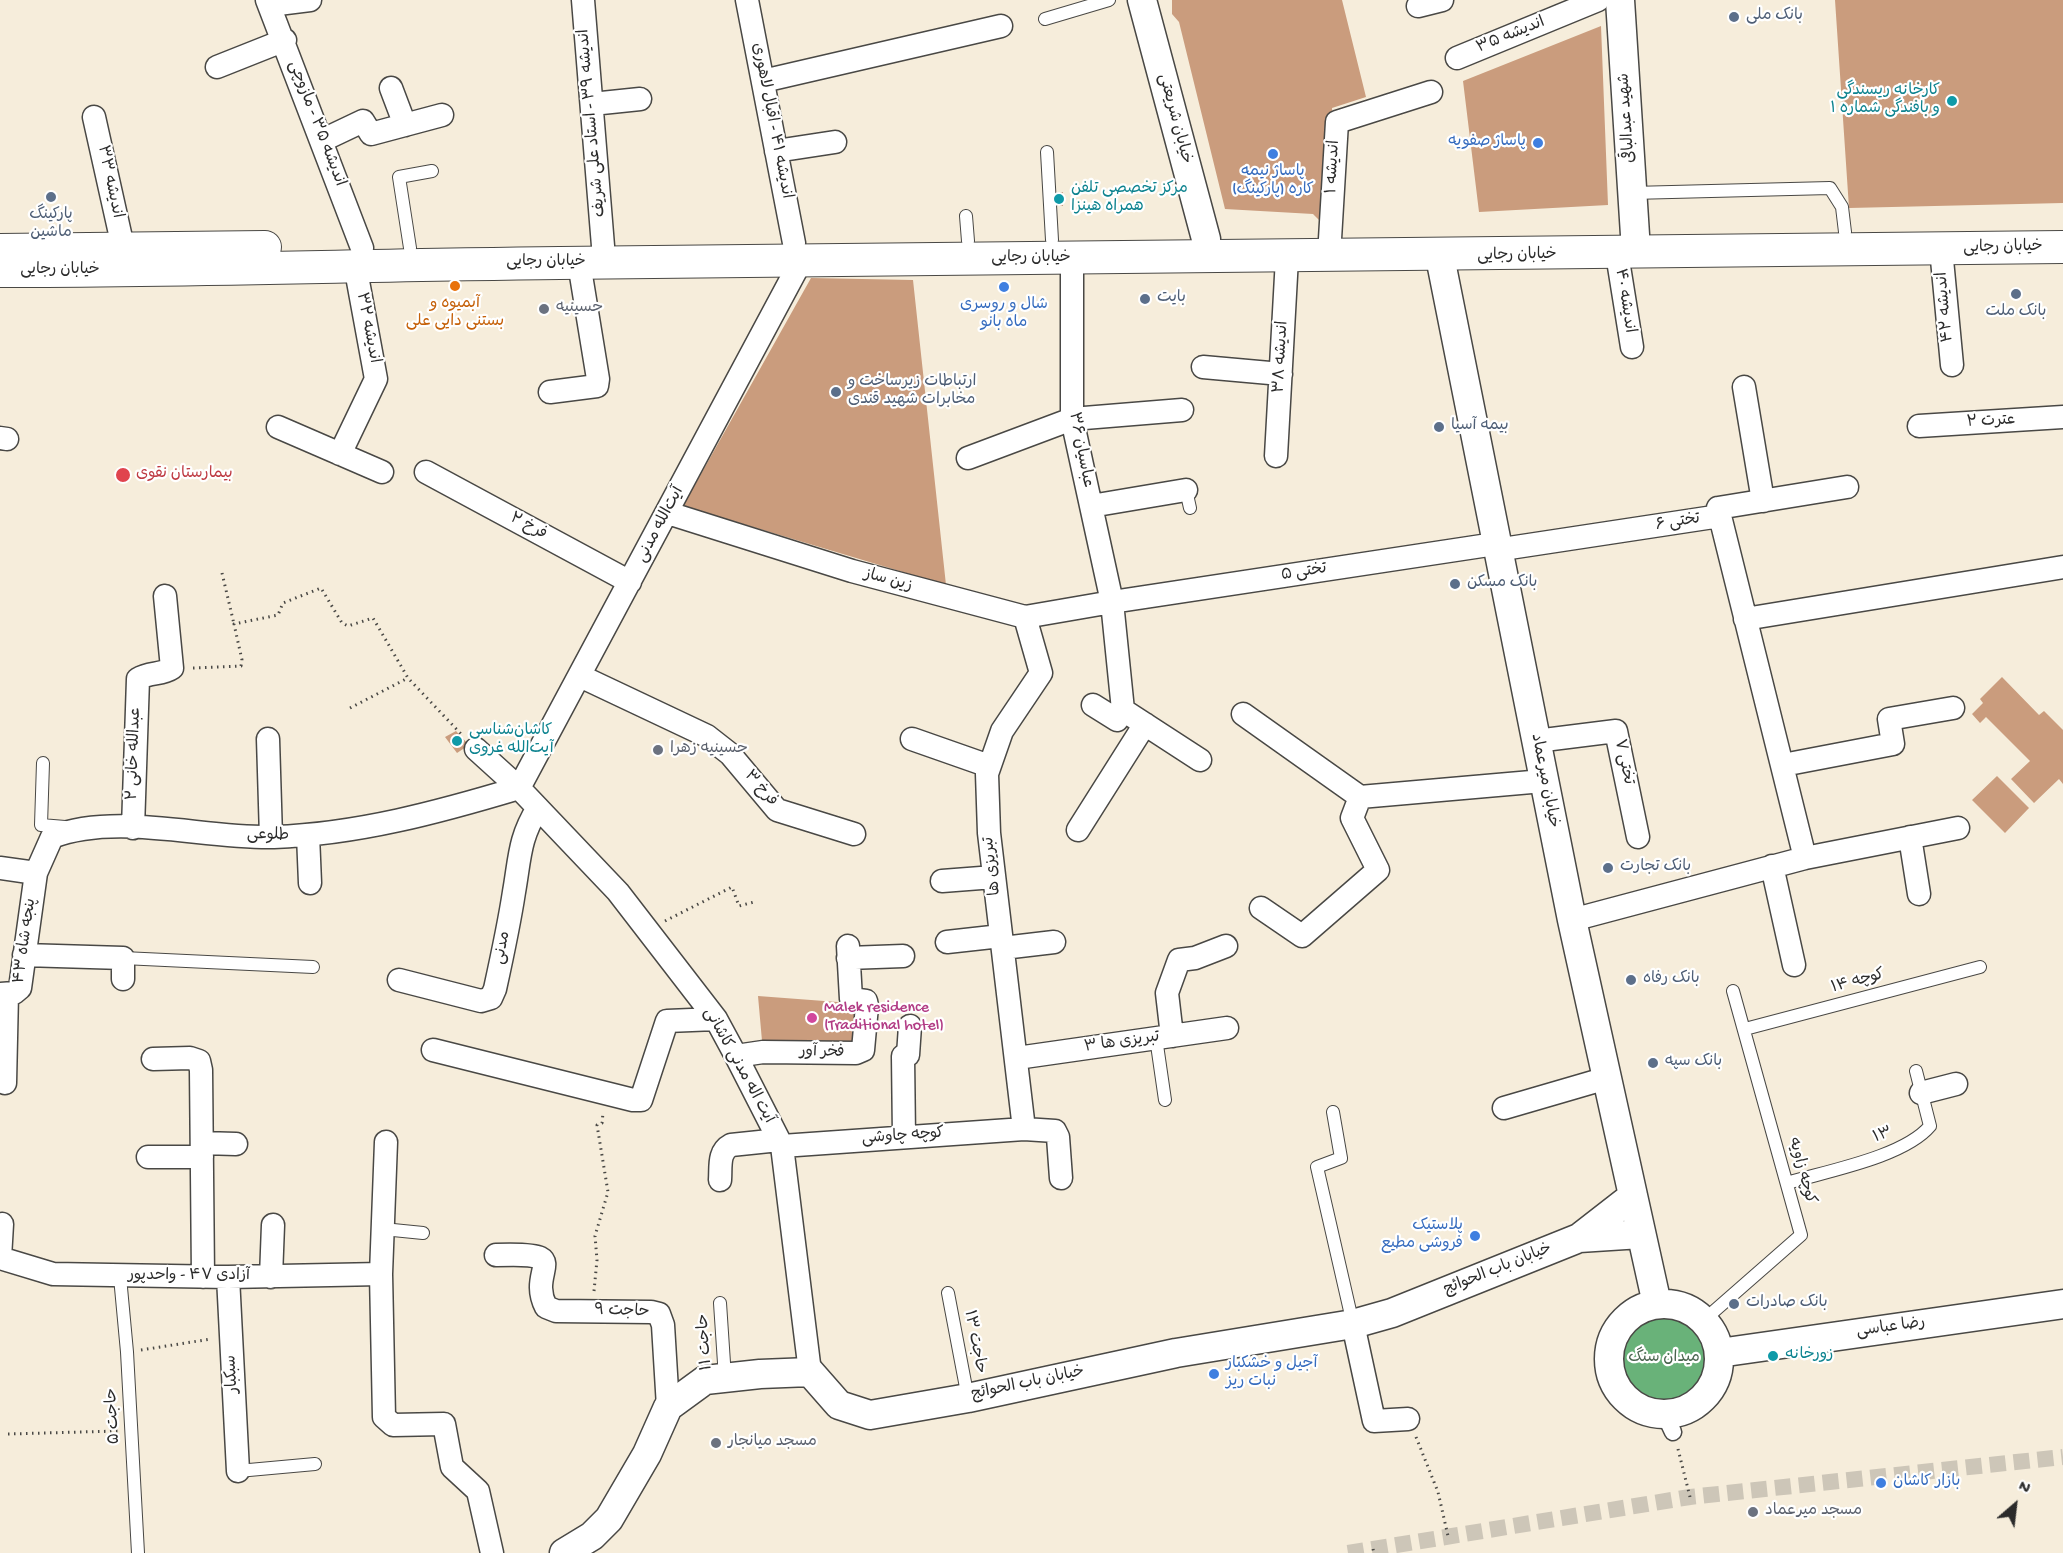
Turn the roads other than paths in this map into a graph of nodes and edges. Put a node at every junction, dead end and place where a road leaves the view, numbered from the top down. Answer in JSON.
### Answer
{"nodes":[{"id":1,"x":309,"y":0,"type":"edge"},
{"id":2,"x":583,"y":0,"type":"edge"},
{"id":3,"x":748,"y":0,"type":"edge"},
{"id":4,"x":1109,"y":0,"type":"edge"},
{"id":5,"x":1142,"y":0,"type":"edge"},
{"id":6,"x":1442,"y":0,"type":"edge"},
{"id":7,"x":1599,"y":0,"type":"edge"},
{"id":8,"x":1620,"y":0,"type":"edge"},
{"id":9,"x":269,"y":2,"type":"edge"},
{"id":10,"x":1418,"y":6,"type":"dead end"},
{"id":11,"x":1045,"y":19,"type":"dead end"},
{"id":12,"x":1001,"y":26,"type":"dead end"},
{"id":13,"x":285,"y":40,"type":"junction"},
{"id":14,"x":1457,"y":58,"type":"dead end"},
{"id":15,"x":217,"y":67,"type":"dead end"},
{"id":16,"x":763,"y":81,"type":"junction"},
{"id":17,"x":391,"y":88,"type":"dead end"},
{"id":18,"x":1431,"y":92,"type":"dead end"},
{"id":19,"x":640,"y":99,"type":"dead end"},
{"id":20,"x":592,"y":104,"type":"junction"},
{"id":21,"x":442,"y":115,"type":"dead end"},
{"id":22,"x":94,"y":117,"type":"dead end"},
{"id":23,"x":405,"y":125,"type":"junction"},
{"id":24,"x":323,"y":140,"type":"junction"},
{"id":25,"x":835,"y":142,"type":"dead end"},
{"id":26,"x":776,"y":151,"type":"junction"},
{"id":27,"x":1047,"y":152,"type":"dead end"},
{"id":28,"x":432,"y":171,"type":"dead end"},
{"id":29,"x":1632,"y":193,"type":"junction"},
{"id":30,"x":2063,"y":228,"type":"edge"},
{"id":31,"x":1845,"y":232,"type":"junction"},
{"id":32,"x":1206,"y":238,"type":"junction"},
{"id":33,"x":1330,"y":239,"type":"junction"},
{"id":34,"x":1626,"y":245,"type":"junction"},
{"id":35,"x":123,"y":247,"type":"junction"},
{"id":36,"x":2063,"y":247,"type":"edge"},
{"id":37,"x":410,"y":248,"type":"junction"},
{"id":38,"x":1941,"y":249,"type":"junction"},
{"id":39,"x":0,"y":250,"type":"edge"},
{"id":40,"x":1062,"y":250,"type":"junction"},
{"id":41,"x":798,"y":252,"type":"junction"},
{"id":42,"x":591,"y":254,"type":"junction"},
{"id":43,"x":358,"y":257,"type":"junction"},
{"id":44,"x":1440,"y":257,"type":"junction"},
{"id":45,"x":1287,"y":258,"type":"junction"},
{"id":46,"x":167,"y":259,"type":"junction"},
{"id":47,"x":0,"y":271,"type":"edge"},
{"id":48,"x":1632,"y":347,"type":"dead end"},
{"id":49,"x":1952,"y":365,"type":"dead end"},
{"id":50,"x":1203,"y":367,"type":"dead end"},
{"id":51,"x":1281,"y":374,"type":"junction"},
{"id":52,"x":1744,"y":387,"type":"dead end"},
{"id":53,"x":550,"y":392,"type":"dead end"},
{"id":54,"x":1182,"y":410,"type":"dead end"},
{"id":55,"x":2063,"y":417,"type":"edge"},
{"id":56,"x":1072,"y":419,"type":"junction"},
{"id":57,"x":1919,"y":426,"type":"dead end"},
{"id":58,"x":278,"y":427,"type":"dead end"},
{"id":59,"x":340,"y":454,"type":"junction"},
{"id":60,"x":1276,"y":456,"type":"dead end"},
{"id":61,"x":968,"y":458,"type":"dead end"},
{"id":62,"x":382,"y":472,"type":"dead end"},
{"id":63,"x":426,"y":472,"type":"dead end"},
{"id":64,"x":1847,"y":487,"type":"dead end"},
{"id":65,"x":1188,"y":499,"type":"dead end"},
{"id":66,"x":1763,"y":501,"type":"junction"},
{"id":67,"x":1091,"y":506,"type":"junction"},
{"id":68,"x":668,"y":513,"type":"junction"},
{"id":69,"x":1720,"y":516,"type":"junction"},
{"id":70,"x":1496,"y":547,"type":"junction"},
{"id":71,"x":2063,"y":567,"type":"edge"},
{"id":72,"x":630,"y":582,"type":"junction"},
{"id":73,"x":165,"y":596,"type":"dead end"},
{"id":74,"x":1112,"y":602,"type":"junction"},
{"id":75,"x":1025,"y":618,"type":"junction"},
{"id":76,"x":1745,"y":619,"type":"junction"},
{"id":77,"x":580,"y":676,"type":"junction"},
{"id":78,"x":1093,"y":705,"type":"dead end"},
{"id":79,"x":1953,"y":708,"type":"dead end"},
{"id":80,"x":1123,"y":710,"type":"junction"},
{"id":81,"x":1243,"y":714,"type":"dead end"},
{"id":82,"x":1145,"y":724,"type":"junction"},
{"id":83,"x":268,"y":739,"type":"dead end"},
{"id":84,"x":912,"y":739,"type":"dead end"},
{"id":85,"x":1536,"y":741,"type":"junction"},
{"id":86,"x":476,"y":749,"type":"road end"},
{"id":87,"x":1200,"y":760,"type":"dead end"},
{"id":88,"x":43,"y":763,"type":"dead end"},
{"id":89,"x":1783,"y":765,"type":"junction"},
{"id":90,"x":989,"y":766,"type":"junction"},
{"id":91,"x":1543,"y":781,"type":"junction"},
{"id":92,"x":519,"y":788,"type":"junction"},
{"id":93,"x":1360,"y":797,"type":"junction"},
{"id":94,"x":538,"y":808,"type":"junction"},
{"id":95,"x":75,"y":828,"type":"junction"},
{"id":96,"x":133,"y":828,"type":"junction"},
{"id":97,"x":1958,"y":828,"type":"dead end"},
{"id":98,"x":1078,"y":830,"type":"dead end"},
{"id":99,"x":854,"y":834,"type":"dead end"},
{"id":100,"x":308,"y":835,"type":"junction"},
{"id":101,"x":271,"y":837,"type":"junction"},
{"id":102,"x":1638,"y":837,"type":"dead end"},
{"id":103,"x":1910,"y":837,"type":"junction"},
{"id":104,"x":1805,"y":858,"type":"junction"},
{"id":105,"x":1772,"y":866,"type":"junction"},
{"id":106,"x":0,"y":868,"type":"edge"},
{"id":107,"x":36,"y":873,"type":"junction"},
{"id":108,"x":994,"y":878,"type":"junction"},
{"id":109,"x":942,"y":881,"type":"dead end"},
{"id":110,"x":310,"y":883,"type":"dead end"},
{"id":111,"x":1919,"y":894,"type":"dead end"},
{"id":112,"x":1261,"y":908,"type":"dead end"},
{"id":113,"x":1572,"y":920,"type":"junction"},
{"id":114,"x":947,"y":942,"type":"dead end"},
{"id":115,"x":1002,"y":942,"type":"junction"},
{"id":116,"x":1054,"y":942,"type":"dead end"},
{"id":117,"x":1226,"y":946,"type":"dead end"},
{"id":118,"x":24,"y":955,"type":"junction"},
{"id":119,"x":903,"y":956,"type":"dead end"},
{"id":120,"x":1794,"y":965,"type":"dead end"},
{"id":121,"x":313,"y":967,"type":"dead end"},
{"id":122,"x":1980,"y":967,"type":"dead end"},
{"id":123,"x":123,"y":968,"type":"joint"},
{"id":124,"x":399,"y":980,"type":"dead end"},
{"id":125,"x":1733,"y":991,"type":"dead end"},
{"id":126,"x":4,"y":994,"type":"edge"},
{"id":127,"x":716,"y":1019,"type":"junction"},
{"id":128,"x":910,"y":1026,"type":"dead end"},
{"id":129,"x":1227,"y":1028,"type":"dead end"},
{"id":130,"x":1745,"y":1029,"type":"junction"},
{"id":131,"x":1164,"y":1037,"type":"junction"},
{"id":132,"x":433,"y":1050,"type":"dead end"},
{"id":133,"x":736,"y":1056,"type":"junction"},
{"id":134,"x":1017,"y":1058,"type":"junction"},
{"id":135,"x":153,"y":1059,"type":"dead end"},
{"id":136,"x":1916,"y":1071,"type":"dead end"},
{"id":137,"x":1607,"y":1078,"type":"junction"},
{"id":138,"x":5,"y":1083,"type":"dead end"},
{"id":139,"x":1956,"y":1084,"type":"dead end"},
{"id":140,"x":1921,"y":1093,"type":"junction"},
{"id":141,"x":1165,"y":1100,"type":"dead end"},
{"id":142,"x":1504,"y":1108,"type":"dead end"},
{"id":143,"x":1334,"y":1112,"type":"dead end"},
{"id":144,"x":1024,"y":1129,"type":"junction"},
{"id":145,"x":904,"y":1137,"type":"junction"},
{"id":146,"x":386,"y":1142,"type":"dead end"},
{"id":147,"x":780,"y":1143,"type":"junction"},
{"id":148,"x":236,"y":1144,"type":"dead end"},
{"id":149,"x":202,"y":1150,"type":"junction"},
{"id":150,"x":148,"y":1157,"type":"dead end"},
{"id":151,"x":1061,"y":1178,"type":"dead end"},
{"id":152,"x":720,"y":1180,"type":"dead end"},
{"id":153,"x":1787,"y":1183,"type":"junction"},
{"id":154,"x":1633,"y":1196,"type":"junction"},
{"id":155,"x":2,"y":1224,"type":"dead end"},
{"id":156,"x":273,"y":1225,"type":"dead end"},
{"id":157,"x":383,"y":1229,"type":"junction"},
{"id":158,"x":423,"y":1233,"type":"dead end"},
{"id":159,"x":1641,"y":1234,"type":"junction"},
{"id":160,"x":1579,"y":1238,"type":"junction"},
{"id":161,"x":496,"y":1255,"type":"dead end"},
{"id":162,"x":0,"y":1258,"type":"edge"},
{"id":163,"x":381,"y":1274,"type":"junction"},
{"id":164,"x":271,"y":1276,"type":"junction"},
{"id":165,"x":120,"y":1277,"type":"junction"},
{"id":166,"x":203,"y":1277,"type":"junction"},
{"id":167,"x":228,"y":1277,"type":"junction"},
{"id":168,"x":948,"y":1293,"type":"dead end"},
{"id":169,"x":720,"y":1303,"type":"dead end"},
{"id":170,"x":1657,"y":1304,"type":"junction"},
{"id":171,"x":2063,"y":1304,"type":"edge"},
{"id":172,"x":1704,"y":1320,"type":"junction"},
{"id":173,"x":1353,"y":1324,"type":"junction"},
{"id":174,"x":1719,"y":1353,"type":"junction"},
{"id":175,"x":810,"y":1372,"type":"junction"},
{"id":176,"x":725,"y":1378,"type":"junction"},
{"id":177,"x":968,"y":1398,"type":"junction"},
{"id":178,"x":668,"y":1407,"type":"junction"},
{"id":179,"x":1408,"y":1419,"type":"road end"},
{"id":180,"x":315,"y":1464,"type":"dead end"},
{"id":181,"x":238,"y":1471,"type":"joint"},
{"id":182,"x":138,"y":1553,"type":"edge"},
{"id":183,"x":492,"y":1553,"type":"edge"},
{"id":184,"x":564,"y":1553,"type":"edge"}],
"edges":[{"from":1,"to":9,"type":"street"},
{"from":2,"to":20,"type":"street","name":"اندیشه ۳۹ - استاد علی شریف"},
{"from":3,"to":16,"type":"street","name":"اندیشه ۴۱ - اقبال لاهوری"},
{"from":4,"to":11,"type":"lane"},
{"from":5,"to":32,"type":"street","name":"خیابان شریعتی"},
{"from":6,"to":10,"type":"street"},
{"from":7,"to":14,"type":"street","name":"اندیشه ۳۵"},
{"from":8,"to":29,"type":"street","name":"شهید عبدالباقی"},
{"from":9,"to":13,"type":"street","name":"اندیشه ۳۵ - مازوچی"},
{"from":12,"to":16,"type":"street"},
{"from":13,"to":15,"type":"street"},
{"from":13,"to":24,"type":"street","name":"اندیشه ۳۵ - مازوچی"},
{"from":16,"to":26,"type":"street","name":"اندیشه ۴۱ - اقبال لاهوری"},
{"from":17,"to":23,"type":"street"},
{"from":18,"to":33,"type":"street","name":"اندیشه ۱"},
{"from":19,"to":20,"type":"street"},
{"from":20,"to":42,"type":"street","name":"اندیشه ۳۹ - استاد علی شریف"},
{"from":21,"to":23,"type":"street"},
{"from":22,"to":35,"type":"street","name":"اندیشه ۳۳"},
{"from":23,"to":24,"type":"street"},
{"from":24,"to":43,"type":"street","name":"اندیشه ۳۵ - مازوچی"},
{"from":25,"to":26,"type":"street"},
{"from":26,"to":41,"type":"street","name":"اندیشه ۴۱ - اقبال لاهوری"},
{"from":27,"to":40,"type":"lane"},
{"from":28,"to":37,"type":"lane"},
{"from":29,"to":31,"type":"lane"},
{"from":29,"to":34,"type":"street","name":"شهید عبدالباقی"},
{"from":30,"to":31,"type":"main road","name":"خیابان رجایی"},
{"from":31,"to":34,"type":"main road","name":"خیابان رجایی"},
{"from":32,"to":33,"type":"main road","name":"خیابان رجایی"},
{"from":32,"to":40,"type":"main road","name":"خیابان رجایی"},
{"from":33,"to":34,"type":"main road","name":"خیابان رجایی"},
{"from":34,"to":38,"type":"main road","name":"خیابان رجایی"},
{"from":34,"to":44,"type":"main road","name":"خیابان رجایی"},
{"from":34,"to":48,"type":"street","name":"اندیشه ۴۰"},
{"from":35,"to":39,"type":"main road","name":"خیابان رجایی"},
{"from":35,"to":46,"type":"main road","name":"خیابان رجایی"},
{"from":36,"to":38,"type":"main road","name":"خیابان رجایی"},
{"from":37,"to":42,"type":"main road","name":"خیابان رجایی"},
{"from":37,"to":43,"type":"main road","name":"خیابان رجایی"},
{"from":38,"to":49,"type":"street","name":"اندیشه ۴۲"},
{"from":40,"to":41,"type":"main road","name":"خیابان رجایی"},
{"from":40,"to":41,"type":"main road","name":"خیابان رجایی"},
{"from":40,"to":45,"type":"main road","name":"خیابان رجایی"},
{"from":40,"to":56,"type":"street","name":"عباسیان ۳۶"},
{"from":41,"to":42,"type":"main road","name":"خیابان رجایی"},
{"from":41,"to":68,"type":"street","name":"آیت‌الله مدنی"},
{"from":42,"to":43,"type":"main road","name":"خیابان رجایی"},
{"from":42,"to":53,"type":"street","name":"اندیشه ۳۹ - استاد علی شریف"},
{"from":43,"to":46,"type":"main road","name":"خیابان رجایی"},
{"from":43,"to":59,"type":"street","name":"اندیشه ۳۲"},
{"from":44,"to":45,"type":"main road","name":"خیابان رجایی"},
{"from":44,"to":70,"type":"street","name":"خیابان میرعماد"},
{"from":45,"to":51,"type":"street","name":"اندیشه ۳۸"},
{"from":46,"to":47,"type":"main road","name":"خیابان رجایی"},
{"from":50,"to":51,"type":"street"},
{"from":51,"to":60,"type":"street","name":"اندیشه ۳۸"},
{"from":52,"to":66,"type":"street"},
{"from":54,"to":56,"type":"street"},
{"from":55,"to":57,"type":"street","name":"عترت ۲"},
{"from":56,"to":61,"type":"street"},
{"from":56,"to":67,"type":"street","name":"عباسیان ۳۶"},
{"from":58,"to":59,"type":"street"},
{"from":59,"to":62,"type":"street"},
{"from":63,"to":72,"type":"street","name":"فرخ ۲"},
{"from":64,"to":66,"type":"street","name":"تختی ۶"},
{"from":65,"to":67,"type":"street"},
{"from":66,"to":69,"type":"street","name":"تختی ۶"},
{"from":67,"to":74,"type":"street","name":"عباسیان ۳۶"},
{"from":68,"to":72,"type":"street","name":"آیت‌الله مدنی"},
{"from":68,"to":75,"type":"street","name":"زین ساز"},
{"from":69,"to":70,"type":"street","name":"تختی ۶"},
{"from":69,"to":76,"type":"street"},
{"from":70,"to":74,"type":"street","name":"تختی ۵"},
{"from":70,"to":85,"type":"street","name":"خیابان میرعماد"},
{"from":71,"to":76,"type":"street"},
{"from":72,"to":77,"type":"street","name":"آیت‌الله مدنی"},
{"from":73,"to":96,"type":"street","name":"عبدالله خانی ۲"},
{"from":74,"to":75,"type":"street","name":"زین ساز"},
{"from":74,"to":80,"type":"street","name":"عباسیان ۳۶"},
{"from":75,"to":90,"type":"street","name":"تبریزی ها"},
{"from":76,"to":89,"type":"street"},
{"from":77,"to":92,"type":"street","name":"آیت‌الله مدنی"},
{"from":77,"to":99,"type":"street","name":"فرخ ۳"},
{"from":78,"to":80,"type":"street"},
{"from":79,"to":89,"type":"street"},
{"from":80,"to":82,"type":"street"},
{"from":81,"to":93,"type":"street"},
{"from":82,"to":87,"type":"street"},
{"from":82,"to":98,"type":"street"},
{"from":83,"to":101,"type":"street"},
{"from":84,"to":90,"type":"street"},
{"from":85,"to":91,"type":"street","name":"خیابان میرعماد"},
{"from":85,"to":102,"type":"street","name":"تختی ۷"},
{"from":86,"to":92,"type":"street","name":"آیت اله مدنی کاشانی"},
{"from":88,"to":95,"type":"lane"},
{"from":89,"to":104,"type":"street"},
{"from":90,"to":108,"type":"street","name":"تبریزی ها"},
{"from":91,"to":93,"type":"street"},
{"from":91,"to":113,"type":"street","name":"خیابان میرعماد"},
{"from":92,"to":94,"type":"street","name":"آیت اله مدنی کاشانی"},
{"from":92,"to":100,"type":"street","name":"طلوعی"},
{"from":93,"to":112,"type":"street"},
{"from":94,"to":124,"type":"street","name":"مدنی"},
{"from":94,"to":127,"type":"street","name":"آیت اله مدنی کاشانی"},
{"from":95,"to":96,"type":"street","name":"طلوعی"},
{"from":95,"to":107,"type":"street","name":"طلوعی"},
{"from":96,"to":101,"type":"street","name":"طلوعی"},
{"from":97,"to":103,"type":"street"},
{"from":100,"to":101,"type":"street","name":"طلوعی"},
{"from":100,"to":110,"type":"street"},
{"from":103,"to":104,"type":"street"},
{"from":103,"to":111,"type":"street"},
{"from":104,"to":105,"type":"street"},
{"from":105,"to":113,"type":"street"},
{"from":105,"to":120,"type":"street"},
{"from":106,"to":107,"type":"street"},
{"from":107,"to":118,"type":"street","name":"پنجه شاه ۴۳"},
{"from":108,"to":109,"type":"street"},
{"from":108,"to":115,"type":"street","name":"تبریزی ها"},
{"from":113,"to":137,"type":"street","name":"خیابان میرعماد"},
{"from":114,"to":115,"type":"street"},
{"from":115,"to":116,"type":"street"},
{"from":115,"to":134,"type":"street","name":"تبریزی ها"},
{"from":117,"to":131,"type":"street"},
{"from":118,"to":123,"type":"street"},
{"from":118,"to":126,"type":"street","name":"پنجه شاه ۴۳"},
{"from":119,"to":133,"type":"street","name":"فخر آور"},
{"from":121,"to":123,"type":"lane"},
{"from":122,"to":130,"type":"lane","name":"کوچه ۱۴"},
{"from":125,"to":130,"type":"lane","name":"کوچه زاویه"},
{"from":126,"to":138,"type":"street"},
{"from":127,"to":132,"type":"street"},
{"from":127,"to":133,"type":"street","name":"آیت اله مدنی کاشانی"},
{"from":128,"to":145,"type":"street"},
{"from":129,"to":131,"type":"street","name":"تبریزی ها ۳"},
{"from":130,"to":153,"type":"lane","name":"کوچه زاویه"},
{"from":131,"to":134,"type":"street","name":"تبریزی ها ۳"},
{"from":131,"to":141,"type":"lane"},
{"from":133,"to":147,"type":"street","name":"آیت اله مدنی کاشانی"},
{"from":134,"to":144,"type":"street","name":"تبریزی ها"},
{"from":135,"to":149,"type":"street"},
{"from":136,"to":140,"type":"lane","name":"۱۳"},
{"from":137,"to":142,"type":"street"},
{"from":137,"to":154,"type":"street","name":"خیابان میرعماد"},
{"from":139,"to":140,"type":"street"},
{"from":140,"to":153,"type":"lane","name":"۱۳"},
{"from":143,"to":173,"type":"lane"},
{"from":144,"to":145,"type":"street","name":"کوچه چاوشی"},
{"from":144,"to":151,"type":"street","name":"کوچه چاوشی"},
{"from":145,"to":147,"type":"street","name":"کوچه چاوشی"},
{"from":146,"to":157,"type":"street"},
{"from":147,"to":152,"type":"street","name":"کوچه چاوشی"},
{"from":147,"to":175,"type":"street","name":"آیت اله مدنی کاشانی"},
{"from":148,"to":149,"type":"street"},
{"from":149,"to":150,"type":"street"},
{"from":149,"to":166,"type":"street"},
{"from":153,"to":172,"type":"lane","name":"کوچه زاویه"},
{"from":154,"to":159,"type":"street","name":"خیابان میرعماد"},
{"from":154,"to":160,"type":"street"},
{"from":155,"to":162,"type":"street"},
{"from":156,"to":164,"type":"street"},
{"from":157,"to":158,"type":"lane"},
{"from":157,"to":163,"type":"street"},
{"from":159,"to":160,"type":"street"},
{"from":159,"to":170,"type":"street","name":"خیابان میرعماد"},
{"from":160,"to":173,"type":"street","name":"خیابان باب الحوائج"},
{"from":161,"to":178,"type":"street","name":"حاجت ۹"},
{"from":162,"to":165,"type":"street","name":"آزادی ۴۷ - واحدپور"},
{"from":163,"to":164,"type":"street","name":"آزادی ۴۷ - واحدپور"},
{"from":163,"to":183,"type":"street"},
{"from":164,"to":167,"type":"street","name":"آزادی ۴۷ - واحدپور"},
{"from":165,"to":166,"type":"street","name":"آزادی ۴۷ - واحدپور"},
{"from":165,"to":182,"type":"lane","name":"حاجت ۵"},
{"from":166,"to":167,"type":"street","name":"آزادی ۴۷ - واحدپور"},
{"from":167,"to":181,"type":"street","name":"سبکبار"},
{"from":168,"to":177,"type":"lane","name":"حاجت ۱۳"},
{"from":169,"to":176,"type":"lane","name":"حاجت ۱۱"},
{"from":170,"to":172,"type":"street"},
{"from":170,"to":174,"type":"street"},
{"from":171,"to":174,"type":"street","name":"رضا عباسی"},
{"from":172,"to":174,"type":"street"},
{"from":173,"to":177,"type":"street","name":"خیابان باب الحوائج"},
{"from":173,"to":179,"type":"street"},
{"from":175,"to":176,"type":"street"},
{"from":175,"to":177,"type":"street","name":"خیابان باب الحوائج"},
{"from":176,"to":178,"type":"street"},
{"from":178,"to":184,"type":"street"},
{"from":180,"to":181,"type":"lane"}]}
